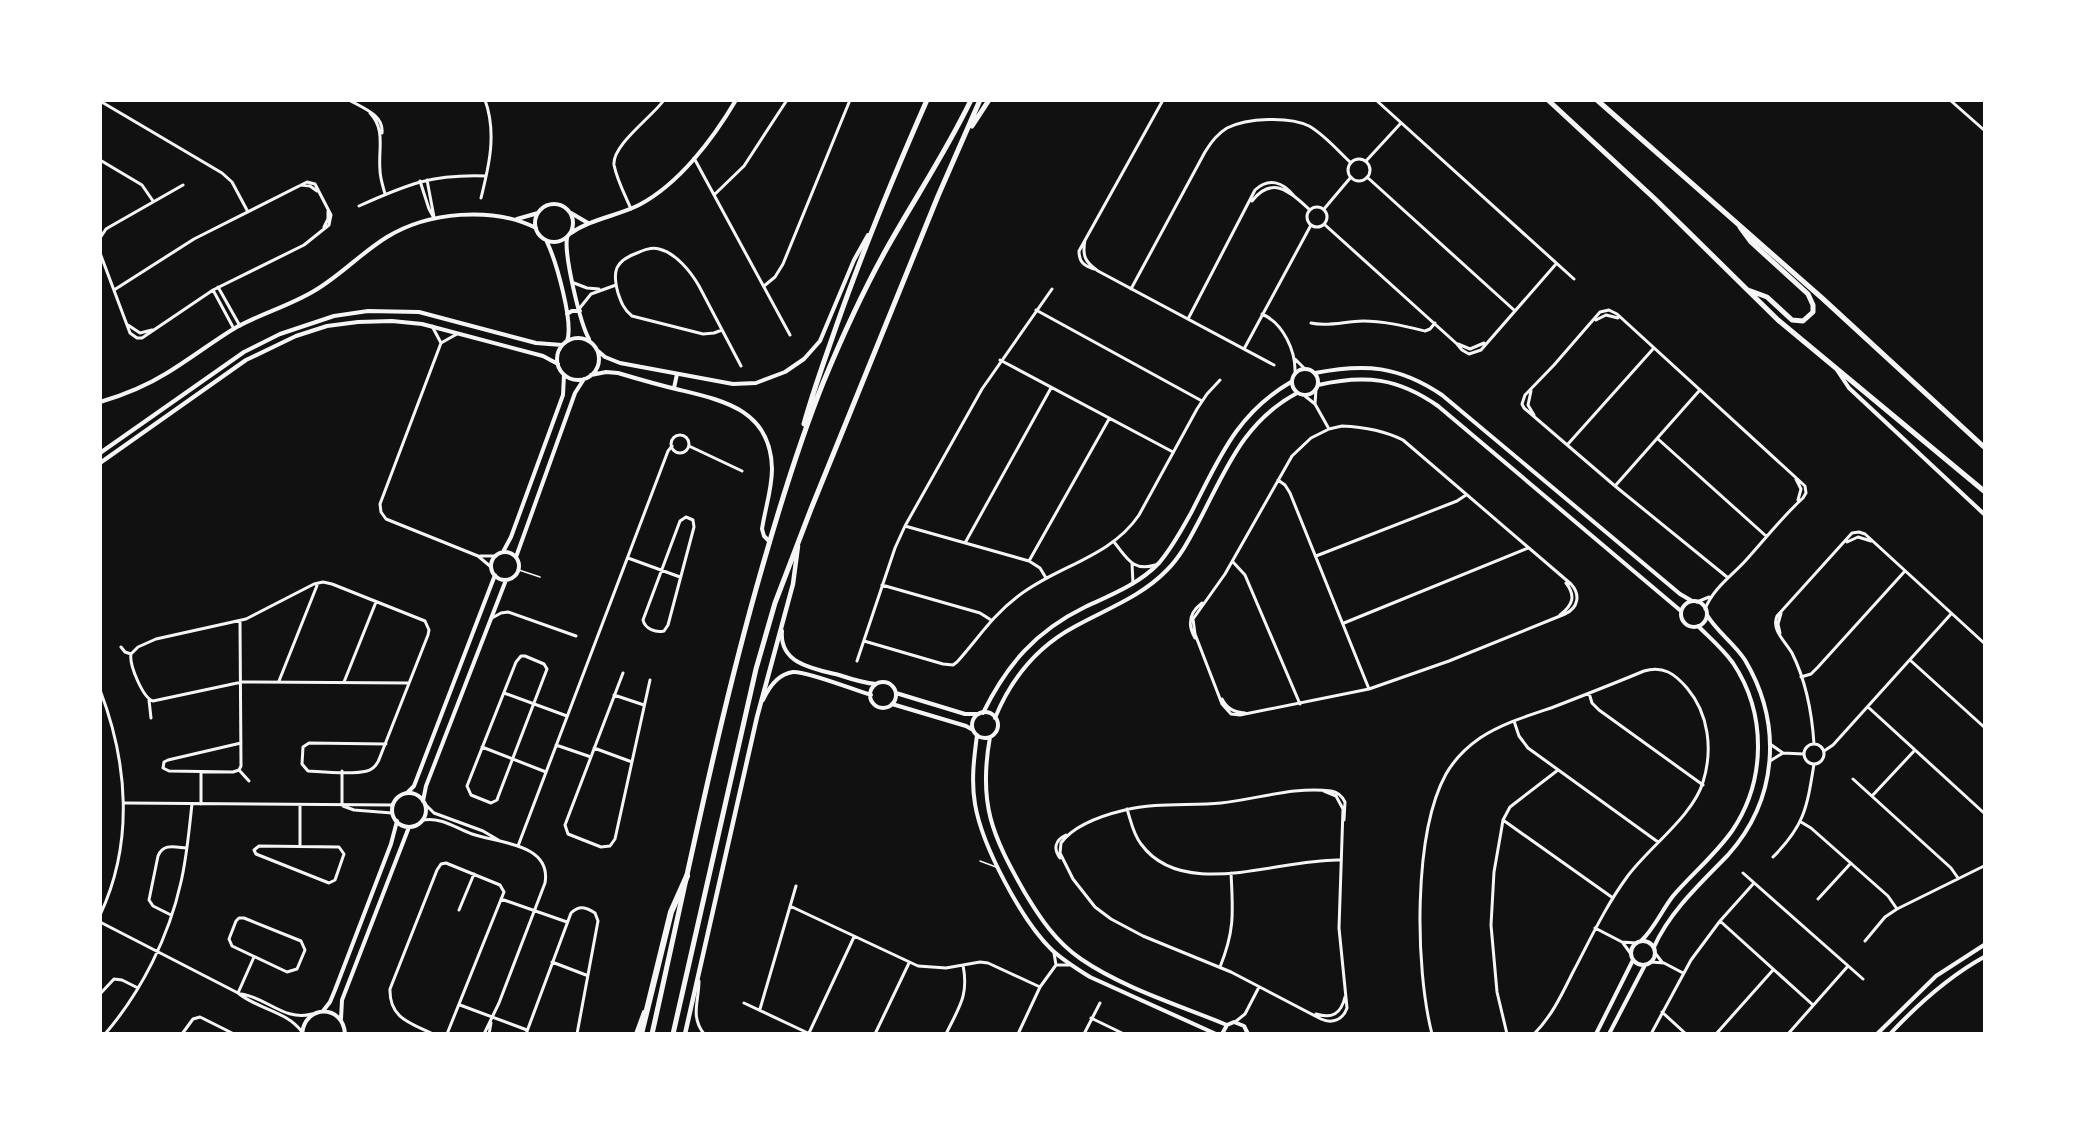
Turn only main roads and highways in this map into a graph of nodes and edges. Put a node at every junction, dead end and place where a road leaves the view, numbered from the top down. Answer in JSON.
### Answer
{"nodes":[{"id":1,"x":927,"y":100,"type":"edge"},
{"id":2,"x":970,"y":100,"type":"edge"},
{"id":3,"x":980,"y":100,"type":"edge"},
{"id":4,"x":989,"y":100,"type":"edge"},
{"id":5,"x":1548,"y":100,"type":"edge"},
{"id":6,"x":1597,"y":100,"type":"edge"},
{"id":7,"x":967,"y":132,"type":"junction"},
{"id":8,"x":1738,"y":224,"type":"junction"},
{"id":9,"x":1746,"y":290,"type":"junction"},
{"id":10,"x":800,"y":444,"type":"junction"},
{"id":11,"x":1984,"y":447,"type":"edge"},
{"id":12,"x":1984,"y":490,"type":"edge"},
{"id":13,"x":799,"y":540,"type":"junction"},
{"id":14,"x":687,"y":876,"type":"junction"},
{"id":15,"x":638,"y":1034,"type":"edge"},
{"id":16,"x":652,"y":1034,"type":"edge"},
{"id":17,"x":673,"y":1034,"type":"edge"},
{"id":18,"x":685,"y":1034,"type":"edge"}],
"edges":[{"from":1,"to":10,"type":"main road"},
{"from":2,"to":10,"type":"main road"},
{"from":3,"to":7,"type":"main road"},
{"from":4,"to":7,"type":"main road"},
{"from":5,"to":9,"type":"main road"},
{"from":6,"to":8,"type":"main road"},
{"from":7,"to":13,"type":"main road"},
{"from":8,"to":9,"type":"main road"},
{"from":8,"to":11,"type":"main road"},
{"from":9,"to":12,"type":"main road"},
{"from":10,"to":14,"type":"main road"},
{"from":13,"to":17,"type":"main road"},
{"from":13,"to":18,"type":"main road"},
{"from":14,"to":15,"type":"highway"},
{"from":14,"to":16,"type":"main road"}]}
